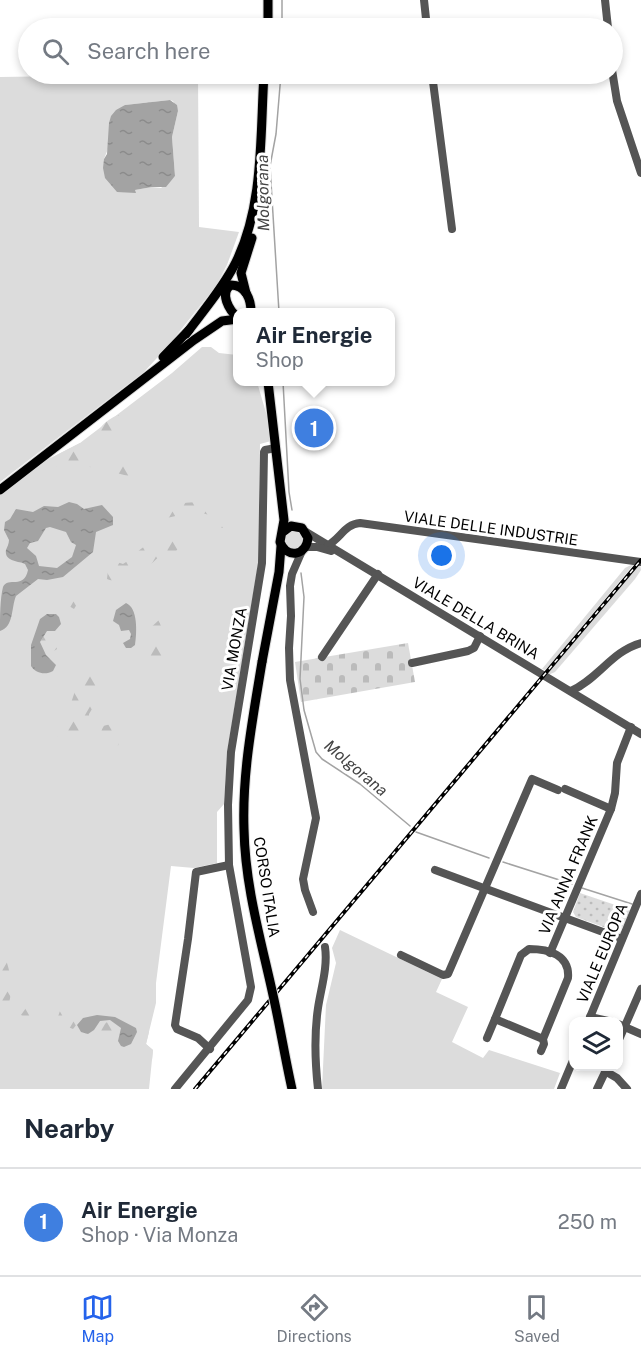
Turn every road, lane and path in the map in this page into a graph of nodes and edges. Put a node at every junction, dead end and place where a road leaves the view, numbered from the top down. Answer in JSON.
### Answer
{"nodes":[{"id":1,"x":268,"y":0,"type":"edge"},
{"id":2,"x":424,"y":0,"type":"edge"},
{"id":3,"x":605,"y":0,"type":"edge"},
{"id":4,"x":267,"y":18,"type":"edge"},
{"id":5,"x":426,"y":18,"type":"edge"},
{"id":6,"x":607,"y":18,"type":"edge"},
{"id":7,"x":263,"y":84,"type":"edge"},
{"id":8,"x":433,"y":84,"type":"edge"},
{"id":9,"x":614,"y":84,"type":"edge"},
{"id":10,"x":641,"y":173,"type":"edge"},
{"id":11,"x":256,"y":188,"type":"junction"},
{"id":12,"x":452,"y":229,"type":"dead end"},
{"id":13,"x":244,"y":244,"type":"junction"},
{"id":14,"x":227,"y":288,"type":"junction"},
{"id":15,"x":248,"y":295,"type":"junction"},
{"id":16,"x":250,"y":308,"type":"edge"},
{"id":17,"x":256,"y":308,"type":"edge"},
{"id":18,"x":233,"y":313,"type":"edge"},
{"id":19,"x":233,"y":319,"type":"edge"},
{"id":20,"x":186,"y":334,"type":"junction"},
{"id":21,"x":135,"y":384,"type":"junction"},
{"id":22,"x":269,"y":386,"type":"edge"},
{"id":23,"x":276,"y":448,"type":"junction"},
{"id":24,"x":0,"y":490,"type":"edge"},
{"id":25,"x":281,"y":505,"type":"junction"},
{"id":26,"x":302,"y":529,"type":"junction"},
{"id":27,"x":283,"y":532,"type":"junction"},
{"id":28,"x":281,"y":546,"type":"junction"},
{"id":29,"x":329,"y":547,"type":"junction"},
{"id":30,"x":298,"y":551,"type":"junction"},
{"id":31,"x":641,"y":562,"type":"edge"},
{"id":32,"x":279,"y":572,"type":"junction"},
{"id":33,"x":378,"y":574,"type":"junction"},
{"id":34,"x":480,"y":636,"type":"junction"},
{"id":35,"x":641,"y":643,"type":"edge"},
{"id":36,"x":322,"y":657,"type":"dead end"},
{"id":37,"x":412,"y":663,"type":"dead end"},
{"id":38,"x":589,"y":681,"type":"junction"},
{"id":39,"x":571,"y":691,"type":"junction"},
{"id":40,"x":589,"y":702,"type":"junction"},
{"id":41,"x":631,"y":728,"type":"junction"},
{"id":42,"x":641,"y":734,"type":"edge"},
{"id":43,"x":611,"y":809,"type":"junction"},
{"id":44,"x":229,"y":865,"type":"junction"},
{"id":45,"x":435,"y":870,"type":"dead end"},
{"id":46,"x":484,"y":888,"type":"junction"},
{"id":47,"x":641,"y":894,"type":"edge"},
{"id":48,"x":313,"y":912,"type":"dead end"},
{"id":49,"x":565,"y":918,"type":"junction"},
{"id":50,"x":622,"y":939,"type":"junction"},
{"id":51,"x":325,"y":947,"type":"dead end"},
{"id":52,"x":550,"y":953,"type":"junction"},
{"id":53,"x":401,"y":955,"type":"dead end"},
{"id":54,"x":641,"y":989,"type":"edge"},
{"id":55,"x":590,"y":1015,"type":"edge"},
{"id":56,"x":607,"y":1017,"type":"edge"},
{"id":57,"x":495,"y":1019,"type":"junction"},
{"id":58,"x":623,"y":1023,"type":"edge"},
{"id":59,"x":623,"y":1025,"type":"edge"},
{"id":60,"x":641,"y":1034,"type":"edge"},
{"id":61,"x":487,"y":1038,"type":"dead end"},
{"id":62,"x":543,"y":1040,"type":"junction"},
{"id":63,"x":210,"y":1049,"type":"junction"},
{"id":64,"x":541,"y":1051,"type":"dead end"},
{"id":65,"x":569,"y":1068,"type":"edge"},
{"id":66,"x":605,"y":1071,"type":"edge"},
{"id":67,"x":608,"y":1071,"type":"edge"},
{"id":68,"x":175,"y":1089,"type":"edge"},
{"id":69,"x":291,"y":1089,"type":"edge"},
{"id":70,"x":318,"y":1089,"type":"edge"},
{"id":71,"x":561,"y":1089,"type":"edge"},
{"id":72,"x":597,"y":1089,"type":"edge"},
{"id":73,"x":627,"y":1089,"type":"edge"}],
"edges":[{"from":1,"to":4,"type":"main road"},
{"from":2,"to":5,"type":"street"},
{"from":3,"to":6,"type":"street"},
{"from":7,"to":11,"type":"main road"},
{"from":8,"to":12,"type":"street"},
{"from":9,"to":10,"type":"street"},
{"from":11,"to":13,"type":"main road"},
{"from":11,"to":15,"type":"main road"},
{"from":13,"to":14,"type":"main road"},
{"from":13,"to":20,"type":"main road"},
{"from":14,"to":15,"type":"main road"},
{"from":14,"to":18,"type":"main road"},
{"from":14,"to":20,"type":"main road"},
{"from":15,"to":16,"type":"main road"},
{"from":15,"to":17,"type":"main road"},
{"from":19,"to":21,"type":"main road"},
{"from":20,"to":21,"type":"main road"},
{"from":21,"to":24,"type":"main road"},
{"from":22,"to":23,"type":"main road"},
{"from":23,"to":25,"type":"main road"},
{"from":23,"to":44,"type":"street","name":"VIA MONZA"},
{"from":25,"to":26,"type":"main road"},
{"from":25,"to":27,"type":"main road"},
{"from":26,"to":27,"type":"main road"},
{"from":26,"to":29,"type":"street","name":"VIALE DELLA BRINA"},
{"from":26,"to":30,"type":"main road"},
{"from":27,"to":28,"type":"main road"},
{"from":28,"to":30,"type":"main road"},
{"from":28,"to":32,"type":"main road","name":"CORSO ITALIA"},
{"from":29,"to":30,"type":"street","name":"VIALE DELLA BRINA"},
{"from":29,"to":31,"type":"street","name":"VIALE DELLE INDUSTRIE"},
{"from":29,"to":33,"type":"street","name":"VIALE DELLA BRINA"},
{"from":30,"to":32,"type":"main road"},
{"from":30,"to":48,"type":"street"},
{"from":32,"to":69,"type":"main road","name":"CORSO ITALIA","bridge":true},
{"from":33,"to":34,"type":"street","name":"VIALE DELLA BRINA"},
{"from":33,"to":36,"type":"street"},
{"from":34,"to":37,"type":"street"},
{"from":34,"to":39,"type":"street","name":"VIALE DELLA BRINA"},
{"from":35,"to":38,"type":"street"},
{"from":38,"to":39,"type":"street"},
{"from":38,"to":40,"type":"street"},
{"from":39,"to":40,"type":"street","name":"VIALE DELLA BRINA"},
{"from":40,"to":41,"type":"street","name":"VIALE DELLA BRINA"},
{"from":41,"to":42,"type":"street","name":"VIALE DELLA BRINA"},
{"from":41,"to":43,"type":"street","name":"VIA ANNA FRANK"},
{"from":43,"to":46,"type":"street","name":"VIA ANNA FRANK"},
{"from":43,"to":49,"type":"street","name":"VIA ANNA FRANK"},
{"from":44,"to":63,"type":"street","name":"VIA MONZA"},
{"from":44,"to":63,"type":"street"},
{"from":45,"to":46,"type":"street"},
{"from":46,"to":49,"type":"street"},
{"from":46,"to":53,"type":"street"},
{"from":47,"to":50,"type":"street","name":"VIALE EUROPA"},
{"from":49,"to":50,"type":"street"},
{"from":49,"to":52,"type":"street","name":"VIA ANNA FRANK"},
{"from":50,"to":55,"type":"street","name":"VIALE EUROPA"},
{"from":51,"to":70,"type":"street"},
{"from":52,"to":57,"type":"street"},
{"from":52,"to":62,"type":"street"},
{"from":54,"to":58,"type":"street"},
{"from":55,"to":56,"type":"street"},
{"from":57,"to":61,"type":"street"},
{"from":57,"to":62,"type":"street"},
{"from":59,"to":60,"type":"street"},
{"from":62,"to":64,"type":"street"},
{"from":63,"to":68,"type":"street","name":"VIA MONZA"},
{"from":65,"to":71,"type":"street"},
{"from":66,"to":72,"type":"street"},
{"from":67,"to":73,"type":"street"}]}
